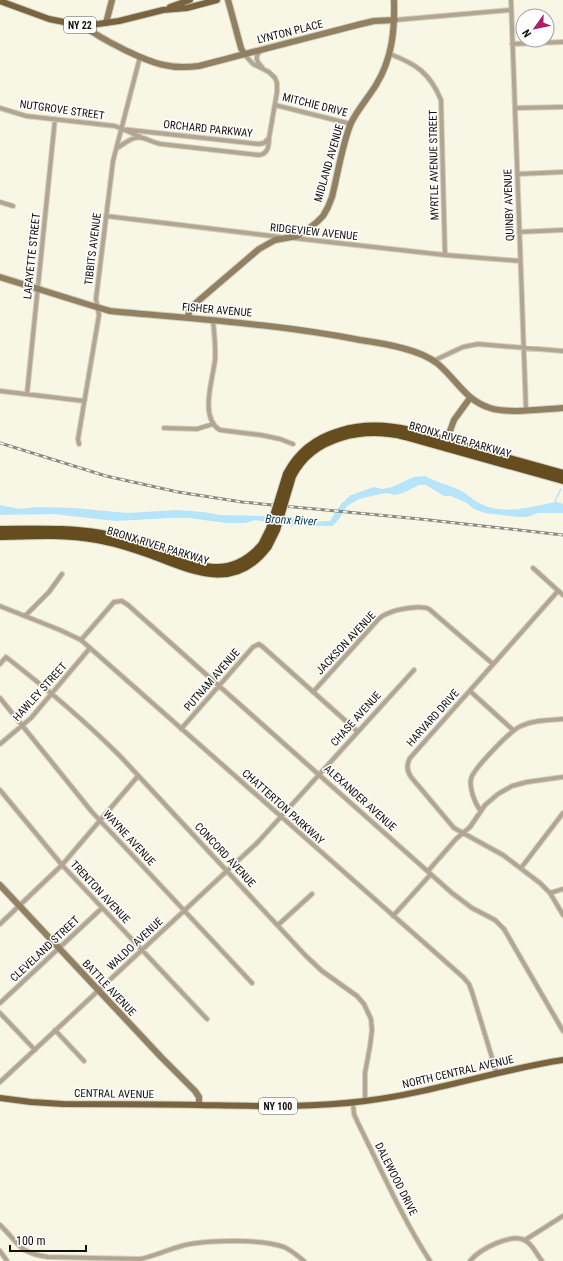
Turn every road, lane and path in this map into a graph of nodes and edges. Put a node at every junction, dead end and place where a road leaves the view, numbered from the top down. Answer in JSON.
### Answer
{"nodes":[{"id":1,"x":112,"y":0,"type":"edge"},
{"id":2,"x":190,"y":0,"type":"edge"},
{"id":3,"x":216,"y":0,"type":"edge"},
{"id":4,"x":228,"y":0,"type":"edge"},
{"id":5,"x":394,"y":0,"type":"edge"},
{"id":6,"x":511,"y":0,"type":"edge"},
{"id":7,"x":0,"y":1,"type":"edge"},
{"id":8,"x":163,"y":10,"type":"junction"},
{"id":9,"x":511,"y":10,"type":"junction"},
{"id":10,"x":394,"y":20,"type":"junction"},
{"id":11,"x":106,"y":24,"type":"junction"},
{"id":12,"x":84,"y":26,"type":"junction"},
{"id":13,"x":563,"y":42,"type":"edge"},
{"id":14,"x":512,"y":44,"type":"junction"},
{"id":15,"x":266,"y":48,"type":"junction"},
{"id":16,"x":244,"y":54,"type":"junction"},
{"id":17,"x":390,"y":54,"type":"junction"},
{"id":18,"x":140,"y":57,"type":"junction"},
{"id":19,"x":266,"y":70,"type":"junction"},
{"id":20,"x":275,"y":105,"type":"junction"},
{"id":21,"x":563,"y":107,"type":"edge"},
{"id":22,"x":0,"y":108,"type":"edge"},
{"id":23,"x":515,"y":108,"type":"junction"},
{"id":24,"x":55,"y":119,"type":"junction"},
{"id":25,"x":351,"y":124,"type":"junction"},
{"id":26,"x":121,"y":129,"type":"junction"},
{"id":27,"x":142,"y":138,"type":"junction"},
{"id":28,"x":269,"y":138,"type":"junction"},
{"id":29,"x":117,"y":148,"type":"junction"},
{"id":30,"x":563,"y":172,"type":"edge"},
{"id":31,"x":518,"y":174,"type":"junction"},
{"id":32,"x":0,"y":202,"type":"edge"},
{"id":33,"x":13,"y":206,"type":"dead end"},
{"id":34,"x":106,"y":216,"type":"junction"},
{"id":35,"x":563,"y":230,"type":"edge"},
{"id":36,"x":519,"y":232,"type":"junction"},
{"id":37,"x":287,"y":238,"type":"junction"},
{"id":38,"x":445,"y":255,"type":"junction"},
{"id":39,"x":520,"y":261,"type":"junction"},
{"id":40,"x":0,"y":276,"type":"edge"},
{"id":41,"x":38,"y":289,"type":"junction"},
{"id":42,"x":98,"y":308,"type":"junction"},
{"id":43,"x":188,"y":317,"type":"junction"},
{"id":44,"x":213,"y":320,"type":"junction"},
{"id":45,"x":524,"y":347,"type":"junction"},
{"id":46,"x":563,"y":350,"type":"edge"},
{"id":47,"x":433,"y":361,"type":"junction"},
{"id":48,"x":0,"y":391,"type":"edge"},
{"id":49,"x":27,"y":394,"type":"junction"},
{"id":50,"x":470,"y":398,"type":"junction"},
{"id":51,"x":84,"y":401,"type":"junction"},
{"id":52,"x":563,"y":408,"type":"edge"},
{"id":53,"x":526,"y":410,"type":"junction"},
{"id":54,"x":213,"y":424,"type":"junction"},
{"id":55,"x":164,"y":428,"type":"dead end"},
{"id":56,"x":446,"y":442,"type":"junction"},
{"id":57,"x":79,"y":444,"type":"dead end"},
{"id":58,"x":293,"y":444,"type":"dead end"},
{"id":59,"x":563,"y":474,"type":"edge"},
{"id":60,"x":290,"y":475,"type":"junction"},
{"id":61,"x":563,"y":480,"type":"edge"},
{"id":62,"x":0,"y":530,"type":"edge"},
{"id":63,"x":0,"y":536,"type":"edge"},
{"id":64,"x":265,"y":546,"type":"junction"},
{"id":65,"x":533,"y":568,"type":"dead end"},
{"id":66,"x":62,"y":574,"type":"dead end"},
{"id":67,"x":558,"y":591,"type":"junction"},
{"id":68,"x":563,"y":595,"type":"edge"},
{"id":69,"x":0,"y":606,"type":"edge"},
{"id":70,"x":25,"y":616,"type":"junction"},
{"id":71,"x":81,"y":640,"type":"junction"},
{"id":72,"x":90,"y":648,"type":"junction"},
{"id":73,"x":0,"y":664,"type":"edge"},
{"id":74,"x":493,"y":664,"type":"junction"},
{"id":75,"x":414,"y":670,"type":"dead end"},
{"id":76,"x":219,"y":686,"type":"junction"},
{"id":77,"x":470,"y":691,"type":"junction"},
{"id":78,"x":313,"y":692,"type":"junction"},
{"id":79,"x":52,"y":693,"type":"junction"},
{"id":80,"x":0,"y":698,"type":"edge"},
{"id":81,"x":563,"y":719,"type":"edge"},
{"id":82,"x":23,"y":726,"type":"junction"},
{"id":83,"x":181,"y":729,"type":"junction"},
{"id":84,"x":514,"y":730,"type":"junction"},
{"id":85,"x":357,"y":731,"type":"junction"},
{"id":86,"x":0,"y":744,"type":"edge"},
{"id":87,"x":319,"y":773,"type":"junction"},
{"id":88,"x":138,"y":776,"type":"junction"},
{"id":89,"x":563,"y":777,"type":"edge"},
{"id":90,"x":0,"y":790,"type":"edge"},
{"id":91,"x":481,"y":811,"type":"junction"},
{"id":92,"x":563,"y":813,"type":"edge"},
{"id":93,"x":280,"y":817,"type":"junction"},
{"id":94,"x":100,"y":820,"type":"junction"},
{"id":95,"x":463,"y":833,"type":"junction"},
{"id":96,"x":62,"y":865,"type":"junction"},
{"id":97,"x":521,"y":868,"type":"junction"},
{"id":98,"x":227,"y":871,"type":"junction"},
{"id":99,"x":429,"y":872,"type":"junction"},
{"id":100,"x":0,"y":885,"type":"edge"},
{"id":101,"x":563,"y":889,"type":"edge"},
{"id":102,"x":550,"y":893,"type":"junction"},
{"id":103,"x":312,"y":894,"type":"dead end"},
{"id":104,"x":20,"y":906,"type":"junction"},
{"id":105,"x":102,"y":908,"type":"junction"},
{"id":106,"x":184,"y":910,"type":"junction"},
{"id":107,"x":563,"y":915,"type":"edge"},
{"id":108,"x":393,"y":916,"type":"junction"},
{"id":109,"x":0,"y":924,"type":"edge"},
{"id":110,"x":278,"y":925,"type":"junction"},
{"id":111,"x":58,"y":948,"type":"junction"},
{"id":112,"x":142,"y":950,"type":"junction"},
{"id":113,"x":252,"y":983,"type":"dead end"},
{"id":114,"x":98,"y":990,"type":"junction"},
{"id":115,"x":0,"y":1003,"type":"edge"},
{"id":116,"x":0,"y":1012,"type":"edge"},
{"id":117,"x":207,"y":1019,"type":"dead end"},
{"id":118,"x":55,"y":1030,"type":"junction"},
{"id":119,"x":563,"y":1031,"type":"edge"},
{"id":120,"x":34,"y":1050,"type":"junction"},
{"id":121,"x":563,"y":1060,"type":"edge"},
{"id":122,"x":84,"y":1061,"type":"dead end"},
{"id":123,"x":497,"y":1074,"type":"junction"},
{"id":124,"x":0,"y":1082,"type":"edge"},
{"id":125,"x":0,"y":1098,"type":"edge"},
{"id":126,"x":365,"y":1101,"type":"junction"},
{"id":127,"x":353,"y":1103,"type":"junction"},
{"id":128,"x":199,"y":1105,"type":"junction"},
{"id":129,"x":563,"y":1216,"type":"edge"},
{"id":130,"x":0,"y":1224,"type":"edge"},
{"id":131,"x":525,"y":1240,"type":"junction"},
{"id":132,"x":0,"y":1251,"type":"edge"},
{"id":133,"x":7,"y":1261,"type":"edge"},
{"id":134,"x":304,"y":1261,"type":"edge"},
{"id":135,"x":430,"y":1261,"type":"edge"},
{"id":136,"x":470,"y":1261,"type":"edge"},
{"id":137,"x":542,"y":1261,"type":"edge"}],
"edges":[{"from":1,"to":11,"type":"street"},
{"from":2,"to":8,"type":"main road","number":"NY 22"},
{"from":3,"to":8,"type":"main road","number":"NY 22"},
{"from":4,"to":16,"type":"street"},
{"from":5,"to":10,"type":"street","name":"MIDLAND AVENUE"},
{"from":6,"to":9,"type":"street","name":"QUINBY AVENUE"},
{"from":7,"to":12,"type":"main road","number":"NY 22"},
{"from":8,"to":11,"type":"main road","number":"NY 22"},
{"from":9,"to":10,"type":"street","name":"LYNTON PLACE"},
{"from":9,"to":14,"type":"street","name":"QUINBY AVENUE"},
{"from":10,"to":15,"type":"street","name":"LYNTON PLACE"},
{"from":10,"to":17,"type":"street","name":"MIDLAND AVENUE"},
{"from":11,"to":12,"type":"main road","number":"NY 22"},
{"from":12,"to":18,"type":"street","name":"LYNTON PLACE"},
{"from":13,"to":14,"type":"street"},
{"from":14,"to":23,"type":"street","name":"QUINBY AVENUE"},
{"from":15,"to":16,"type":"street","name":"LYNTON PLACE"},
{"from":15,"to":19,"type":"street"},
{"from":16,"to":18,"type":"street","name":"LYNTON PLACE"},
{"from":16,"to":19,"type":"street"},
{"from":17,"to":25,"type":"street","name":"MIDLAND AVENUE"},
{"from":17,"to":38,"type":"street","name":"MYRTLE AVENUE STREET"},
{"from":18,"to":26,"type":"street","name":"TIBBITS AVENUE"},
{"from":19,"to":20,"type":"street"},
{"from":20,"to":25,"type":"street","name":"MITCHIE DRIVE"},
{"from":20,"to":28,"type":"street"},
{"from":21,"to":23,"type":"street"},
{"from":22,"to":24,"type":"street","name":"NUTGROVE STREET"},
{"from":23,"to":31,"type":"street","name":"QUINBY AVENUE"},
{"from":24,"to":26,"type":"street","name":"NUTGROVE STREET"},
{"from":24,"to":41,"type":"street","name":"LAFAYETTE STREET"},
{"from":25,"to":37,"type":"street","name":"MIDLAND AVENUE"},
{"from":26,"to":27,"type":"street","name":"ORCHARD PARKWAY"},
{"from":26,"to":28,"type":"street","name":"ORCHARD PARKWAY"},
{"from":26,"to":29,"type":"street","name":"TIBBITS AVENUE"},
{"from":27,"to":28,"type":"street","name":"ORCHARD PARKWAY"},
{"from":27,"to":29,"type":"street"},
{"from":29,"to":34,"type":"street","name":"TIBBITS AVENUE"},
{"from":30,"to":31,"type":"street"},
{"from":31,"to":36,"type":"street","name":"QUINBY AVENUE"},
{"from":32,"to":33,"type":"street"},
{"from":34,"to":37,"type":"street","name":"RIDGEVIEW AVENUE"},
{"from":34,"to":42,"type":"street","name":"TIBBITS AVENUE"},
{"from":35,"to":36,"type":"street"},
{"from":36,"to":39,"type":"street","name":"QUINBY AVENUE"},
{"from":37,"to":38,"type":"street","name":"RIDGEVIEW AVENUE"},
{"from":37,"to":43,"type":"street","name":"MIDLAND AVENUE"},
{"from":38,"to":39,"type":"street","name":"RIDGEVIEW AVENUE"},
{"from":39,"to":45,"type":"street","name":"QUINBY AVENUE"},
{"from":40,"to":41,"type":"street","name":"FISHER AVENUE"},
{"from":41,"to":42,"type":"street","name":"FISHER AVENUE"},
{"from":41,"to":49,"type":"street","name":"LAFAYETTE STREET"},
{"from":42,"to":43,"type":"street","name":"FISHER AVENUE"},
{"from":42,"to":51,"type":"street","name":"TIBBITS AVENUE"},
{"from":43,"to":44,"type":"street","name":"FISHER AVENUE"},
{"from":44,"to":47,"type":"street","name":"FISHER AVENUE"},
{"from":44,"to":54,"type":"street"},
{"from":45,"to":46,"type":"street"},
{"from":45,"to":47,"type":"street"},
{"from":45,"to":53,"type":"street","name":"QUINBY AVENUE"},
{"from":47,"to":50,"type":"street","name":"FISHER AVENUE"},
{"from":48,"to":49,"type":"street"},
{"from":49,"to":51,"type":"street"},
{"from":50,"to":53,"type":"street","name":"FISHER AVENUE"},
{"from":50,"to":56,"type":"street"},
{"from":51,"to":57,"type":"street","name":"TIBBITS AVENUE"},
{"from":52,"to":53,"type":"street","name":"FISHER AVENUE"},
{"from":54,"to":55,"type":"street"},
{"from":54,"to":58,"type":"street"},
{"from":56,"to":59,"type":"highway","name":"BRONX RIVER PARKWAY"},
{"from":56,"to":60,"type":"highway","name":"BRONX RIVER PARKWAY"},
{"from":60,"to":61,"type":"highway","name":"BRONX RIVER PARKWAY"},
{"from":60,"to":64,"type":"highway","name":"BRONX RIVER PARKWAY","bridge":true},
{"from":62,"to":64,"type":"highway","name":"BRONX RIVER PARKWAY"},
{"from":63,"to":64,"type":"highway","name":"BRONX RIVER PARKWAY"},
{"from":65,"to":67,"type":"street"},
{"from":66,"to":70,"type":"street"},
{"from":67,"to":68,"type":"street"},
{"from":67,"to":74,"type":"street","name":"HARVARD DRIVE"},
{"from":69,"to":70,"type":"street","name":"CHATTERTON PARKWAY"},
{"from":70,"to":71,"type":"street","name":"CHATTERTON PARKWAY"},
{"from":71,"to":72,"type":"street","name":"CHATTERTON PARKWAY"},
{"from":71,"to":76,"type":"street","name":"ALEXANDER AVENUE"},
{"from":72,"to":79,"type":"street","name":"HAWLEY STREET"},
{"from":72,"to":83,"type":"street","name":"CHATTERTON PARKWAY"},
{"from":73,"to":79,"type":"street","name":"CONCORD AVENUE"},
{"from":74,"to":77,"type":"street","name":"HARVARD DRIVE"},
{"from":74,"to":78,"type":"street","name":"JACKSON AVENUE"},
{"from":75,"to":85,"type":"street","name":"CHASE AVENUE"},
{"from":76,"to":78,"type":"street","name":"PUTNAM AVENUE"},
{"from":76,"to":83,"type":"street","name":"PUTNAM AVENUE"},
{"from":76,"to":87,"type":"street","name":"ALEXANDER AVENUE"},
{"from":77,"to":84,"type":"street"},
{"from":77,"to":95,"type":"street","name":"HARVARD DRIVE"},
{"from":78,"to":85,"type":"street"},
{"from":79,"to":82,"type":"street","name":"HAWLEY STREET"},
{"from":79,"to":88,"type":"street","name":"CONCORD AVENUE"},
{"from":80,"to":82,"type":"street","name":"WAYNE AVENUE"},
{"from":81,"to":84,"type":"street"},
{"from":82,"to":86,"type":"street","name":"HAWLEY STREET"},
{"from":82,"to":94,"type":"street","name":"WAYNE AVENUE"},
{"from":83,"to":93,"type":"street","name":"CHATTERTON PARKWAY"},
{"from":84,"to":91,"type":"street"},
{"from":85,"to":87,"type":"street","name":"CHASE AVENUE"},
{"from":87,"to":93,"type":"street","name":"CHASE AVENUE"},
{"from":87,"to":99,"type":"street","name":"ALEXANDER AVENUE"},
{"from":88,"to":94,"type":"street"},
{"from":88,"to":98,"type":"street","name":"CONCORD AVENUE"},
{"from":89,"to":91,"type":"street"},
{"from":90,"to":96,"type":"street","name":"TRENTON AVENUE"},
{"from":91,"to":95,"type":"street"},
{"from":92,"to":97,"type":"street"},
{"from":93,"to":98,"type":"street","name":"WALDO AVENUE"},
{"from":93,"to":108,"type":"street","name":"CHATTERTON PARKWAY"},
{"from":94,"to":96,"type":"street"},
{"from":94,"to":106,"type":"street","name":"WAYNE AVENUE"},
{"from":95,"to":97,"type":"street","name":"HARVARD DRIVE"},
{"from":95,"to":99,"type":"street"},
{"from":96,"to":104,"type":"street"},
{"from":96,"to":105,"type":"street","name":"TRENTON AVENUE"},
{"from":97,"to":102,"type":"street","name":"HARVARD DRIVE"},
{"from":98,"to":106,"type":"street","name":"WALDO AVENUE"},
{"from":98,"to":110,"type":"street","name":"CONCORD AVENUE"},
{"from":99,"to":108,"type":"street"},
{"from":99,"to":119,"type":"street","name":"ALEXANDER AVENUE"},
{"from":100,"to":104,"type":"street","name":"BATTLE AVENUE"},
{"from":101,"to":102,"type":"street"},
{"from":102,"to":107,"type":"street","name":"HARVARD DRIVE"},
{"from":103,"to":110,"type":"street"},
{"from":104,"to":109,"type":"street"},
{"from":104,"to":111,"type":"street","name":"BATTLE AVENUE"},
{"from":105,"to":111,"type":"street","name":"CLEVELAND STREET"},
{"from":105,"to":112,"type":"street","name":"TRENTON AVENUE"},
{"from":106,"to":112,"type":"street","name":"WALDO AVENUE"},
{"from":106,"to":113,"type":"street","name":"WAYNE AVENUE"},
{"from":108,"to":123,"type":"street","name":"CHATTERTON PARKWAY"},
{"from":110,"to":126,"type":"street","name":"CONCORD AVENUE"},
{"from":111,"to":114,"type":"street","name":"BATTLE AVENUE"},
{"from":111,"to":115,"type":"street","name":"CLEVELAND STREET"},
{"from":112,"to":114,"type":"street","name":"WALDO AVENUE"},
{"from":112,"to":117,"type":"street","name":"TRENTON AVENUE"},
{"from":114,"to":118,"type":"street","name":"WALDO AVENUE"},
{"from":114,"to":128,"type":"street","name":"BATTLE AVENUE"},
{"from":116,"to":120,"type":"street"},
{"from":118,"to":120,"type":"street","name":"WALDO AVENUE"},
{"from":118,"to":122,"type":"street"},
{"from":120,"to":124,"type":"street","name":"WALDO AVENUE"},
{"from":121,"to":123,"type":"main road","name":"NORTH CENTRAL AVENUE","number":"NY 100"},
{"from":123,"to":126,"type":"main road","name":"NORTH CENTRAL AVENUE","number":"NY 100"},
{"from":125,"to":128,"type":"main road","name":"CENTRAL AVENUE","number":"NY 100"},
{"from":126,"to":127,"type":"main road","number":"NY 100"},
{"from":127,"to":128,"type":"main road","name":"CENTRAL AVENUE","number":"NY 100"},
{"from":127,"to":135,"type":"street","name":"DALEWOOD DRIVE"},
{"from":129,"to":131,"type":"street"},
{"from":130,"to":134,"type":"street"},
{"from":131,"to":136,"type":"street"},
{"from":131,"to":137,"type":"street"},
{"from":132,"to":133,"type":"street"}]}
